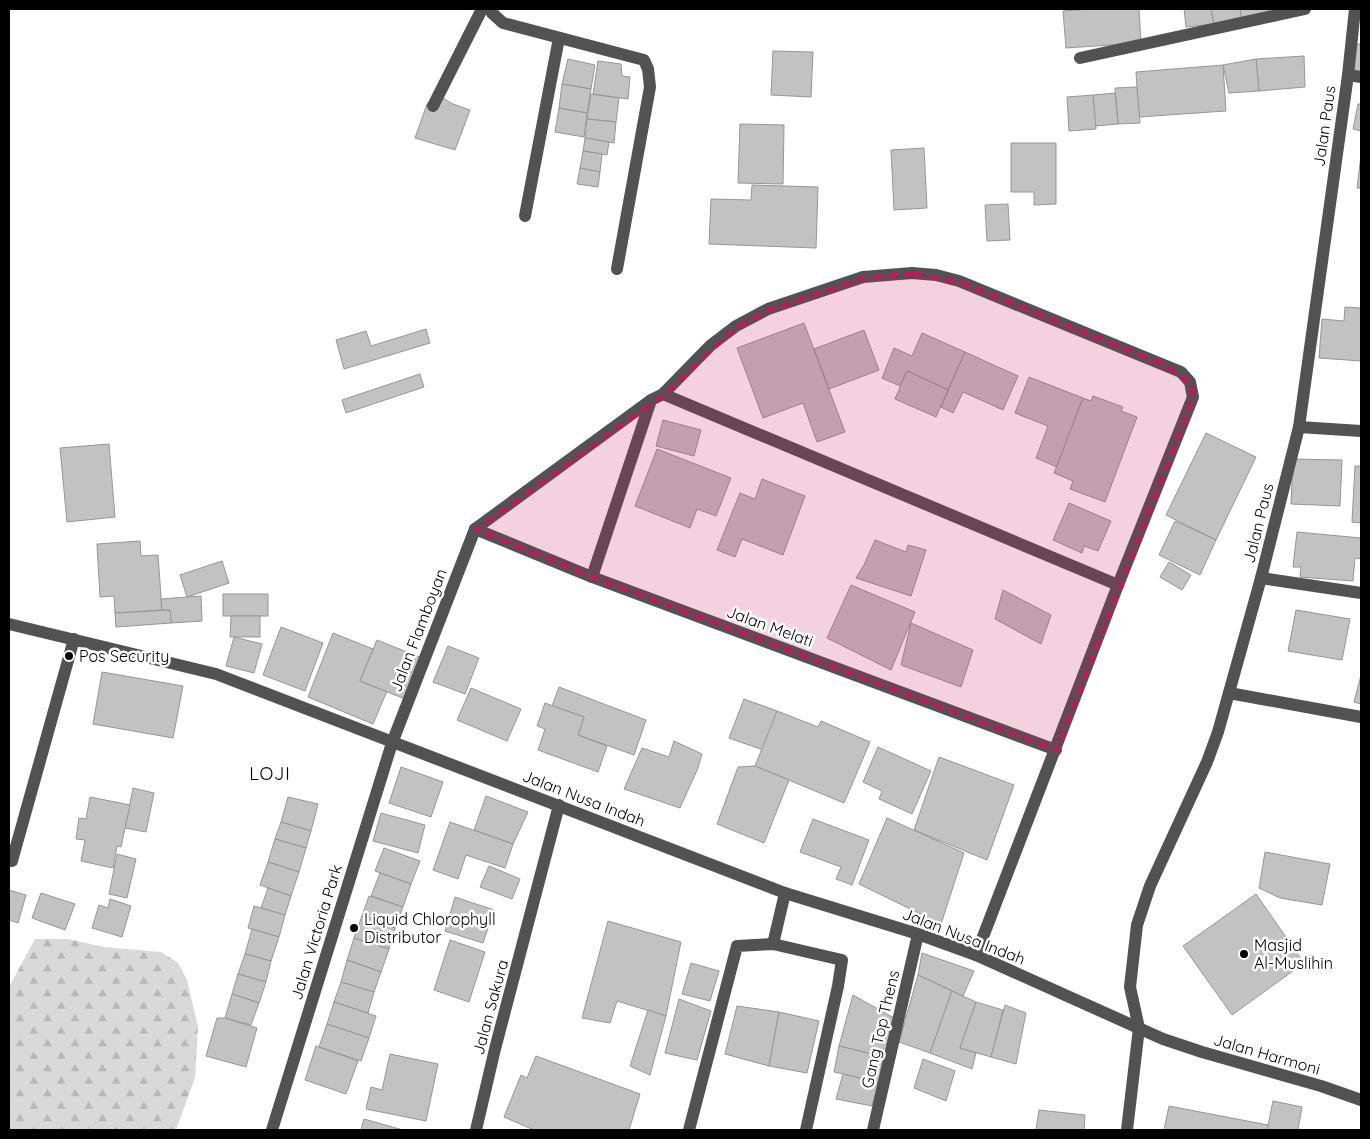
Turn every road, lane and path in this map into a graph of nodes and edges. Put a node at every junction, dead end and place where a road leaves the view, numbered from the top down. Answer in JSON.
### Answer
{"nodes":[{"id":1,"x":482,"y":9,"type":"edge"},
{"id":2,"x":490,"y":9,"type":"edge"},
{"id":3,"x":1305,"y":9,"type":"edge"},
{"id":4,"x":1355,"y":9,"type":"edge"},
{"id":5,"x":559,"y":38,"type":"junction"},
{"id":6,"x":1080,"y":58,"type":"dead end"},
{"id":7,"x":1348,"y":75,"type":"junction"},
{"id":8,"x":1361,"y":77,"type":"edge"},
{"id":9,"x":433,"y":106,"type":"dead end"},
{"id":10,"x":525,"y":216,"type":"dead end"},
{"id":11,"x":617,"y":269,"type":"dead end"},
{"id":12,"x":657,"y":397,"type":"junction"},
{"id":13,"x":1299,"y":428,"type":"junction"},
{"id":14,"x":1361,"y":431,"type":"edge"},
{"id":15,"x":475,"y":529,"type":"junction"},
{"id":16,"x":592,"y":577,"type":"junction"},
{"id":17,"x":1261,"y":578,"type":"junction"},
{"id":18,"x":1118,"y":585,"type":"junction"},
{"id":19,"x":1361,"y":593,"type":"edge"},
{"id":20,"x":9,"y":624,"type":"edge"},
{"id":21,"x":74,"y":639,"type":"junction"},
{"id":22,"x":1229,"y":693,"type":"junction"},
{"id":23,"x":1361,"y":717,"type":"edge"},
{"id":24,"x":392,"y":743,"type":"junction"},
{"id":25,"x":1056,"y":750,"type":"junction"},
{"id":26,"x":559,"y":805,"type":"junction"},
{"id":27,"x":9,"y":860,"type":"edge"},
{"id":28,"x":785,"y":893,"type":"junction"},
{"id":29,"x":918,"y":934,"type":"junction"},
{"id":30,"x":773,"y":944,"type":"junction"},
{"id":31,"x":976,"y":955,"type":"junction"},
{"id":32,"x":1139,"y":1028,"type":"junction"},
{"id":33,"x":1163,"y":1039,"type":"joint"},
{"id":34,"x":1361,"y":1100,"type":"edge"},
{"id":35,"x":272,"y":1130,"type":"edge"},
{"id":36,"x":476,"y":1130,"type":"edge"},
{"id":37,"x":688,"y":1130,"type":"edge"},
{"id":38,"x":806,"y":1130,"type":"edge"},
{"id":39,"x":873,"y":1130,"type":"edge"},
{"id":40,"x":1127,"y":1130,"type":"edge"}],
"edges":[{"from":1,"to":9,"type":"street"},
{"from":2,"to":5,"type":"street"},
{"from":3,"to":6,"type":"street"},
{"from":4,"to":7,"type":"street","name":"Jalan Paus"},
{"from":5,"to":10,"type":"street"},
{"from":5,"to":11,"type":"street"},
{"from":7,"to":8,"type":"street"},
{"from":7,"to":13,"type":"street","name":"Jalan Paus"},
{"from":12,"to":15,"type":"street"},
{"from":12,"to":16,"type":"street"},
{"from":12,"to":18,"type":"street"},
{"from":12,"to":18,"type":"street"},
{"from":13,"to":14,"type":"street"},
{"from":13,"to":17,"type":"street","name":"Jalan Paus"},
{"from":15,"to":16,"type":"street","name":"Jalan Melati"},
{"from":15,"to":24,"type":"street","name":"Jalan Flamboyan"},
{"from":16,"to":25,"type":"street","name":"Jalan Melati"},
{"from":17,"to":19,"type":"street"},
{"from":17,"to":22,"type":"street","name":"Jalan Paus"},
{"from":18,"to":25,"type":"street"},
{"from":20,"to":21,"type":"street","name":"Jalan Nusa Indah"},
{"from":21,"to":24,"type":"street","name":"Jalan Nusa Indah"},
{"from":21,"to":27,"type":"street"},
{"from":22,"to":23,"type":"street"},
{"from":22,"to":32,"type":"street","name":"Jalan Paus"},
{"from":24,"to":26,"type":"street","name":"Jalan Nusa Indah"},
{"from":24,"to":35,"type":"street","name":"Jalan Victoria Park"},
{"from":25,"to":31,"type":"street"},
{"from":26,"to":28,"type":"street","name":"Jalan Nusa Indah"},
{"from":26,"to":36,"type":"street","name":"Jalan Sakura"},
{"from":28,"to":29,"type":"street","name":"Jalan Nusa Indah"},
{"from":28,"to":30,"type":"street"},
{"from":29,"to":31,"type":"street","name":"Jalan Nusa Indah"},
{"from":29,"to":39,"type":"street","name":"Gang Top Thens"},
{"from":30,"to":37,"type":"street"},
{"from":30,"to":38,"type":"street"},
{"from":31,"to":32,"type":"street","name":"Jalan Nusa Indah"},
{"from":32,"to":33,"type":"street","name":"Jalan Nusa Indah"},
{"from":32,"to":40,"type":"street","name":"Jalan Paus"},
{"from":33,"to":34,"type":"street","name":"Jalan Harmoni"}]}
